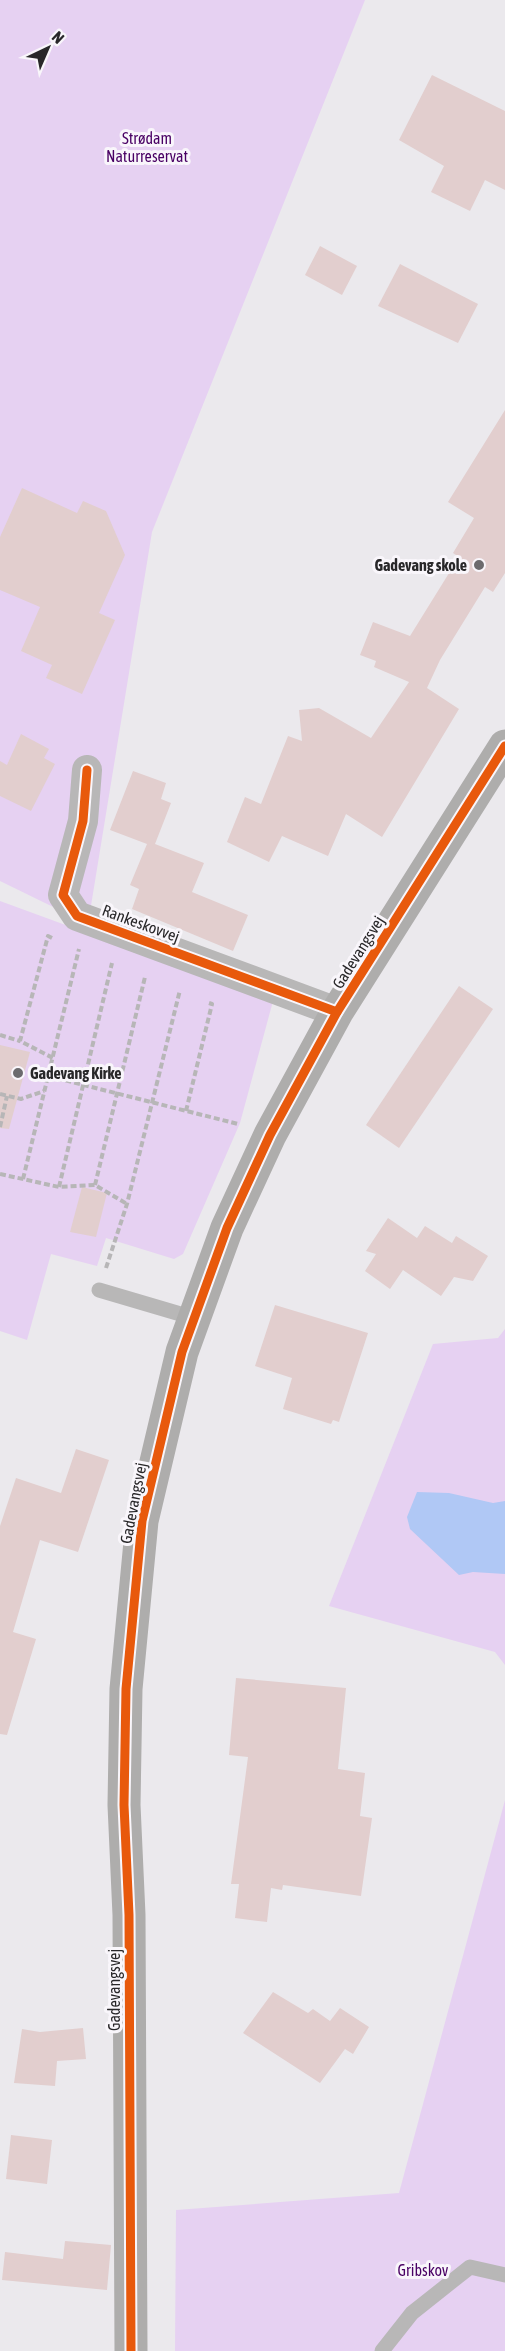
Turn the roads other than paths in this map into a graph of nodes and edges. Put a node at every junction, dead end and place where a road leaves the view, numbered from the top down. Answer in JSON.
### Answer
{"nodes":[{"id":1,"x":505,"y":746,"type":"edge"},
{"id":2,"x":87,"y":770,"type":"dead end"},
{"id":3,"x":337,"y":1012,"type":"junction"},
{"id":4,"x":99,"y":1290,"type":"road end"},
{"id":5,"x":194,"y":1318,"type":"junction"},
{"id":6,"x":505,"y":2275,"type":"edge"},
{"id":7,"x":131,"y":2351,"type":"edge"},
{"id":8,"x":382,"y":2351,"type":"edge"}],
"edges":[{"from":1,"to":3,"type":"street","name":"Gadevangsvej"},
{"from":2,"to":3,"type":"street","name":"Rankeskovvej"},
{"from":3,"to":5,"type":"street","name":"Gadevangsvej"},
{"from":4,"to":5,"type":"lane"},
{"from":5,"to":7,"type":"street","name":"Gadevangsvej"},
{"from":6,"to":8,"type":"lane"}]}
